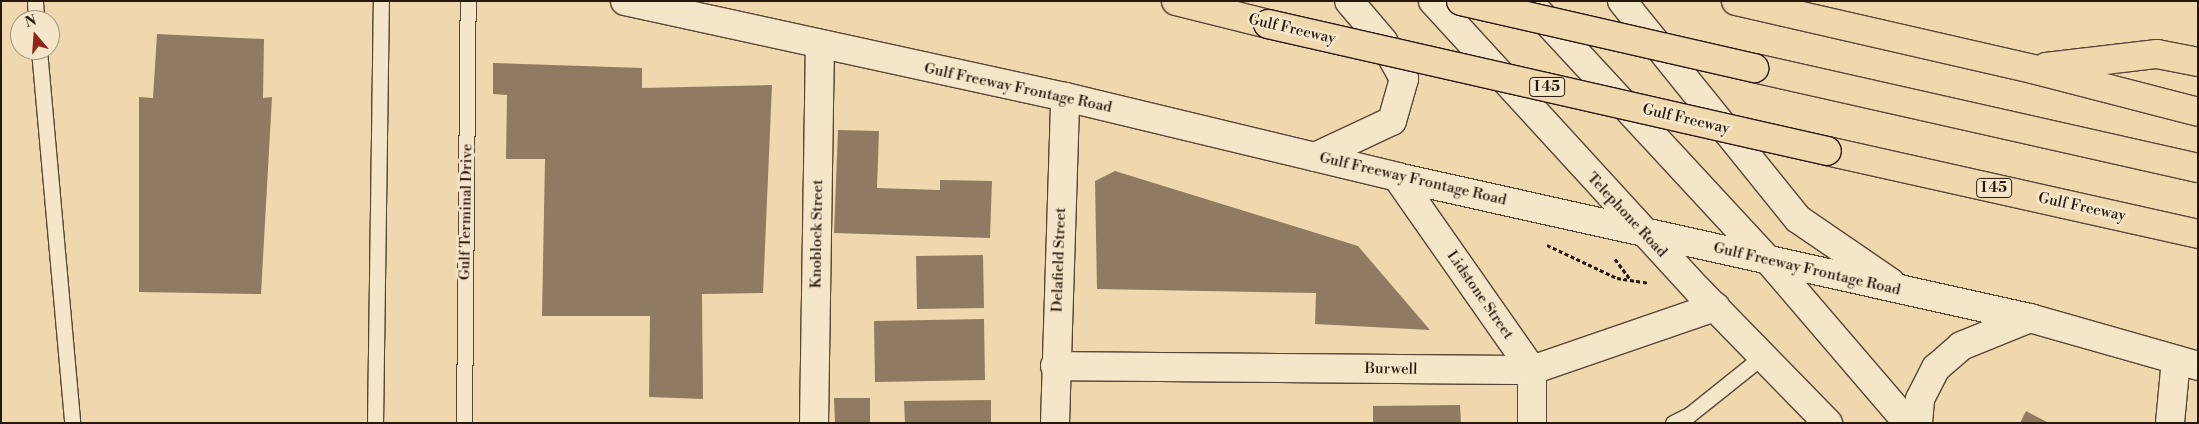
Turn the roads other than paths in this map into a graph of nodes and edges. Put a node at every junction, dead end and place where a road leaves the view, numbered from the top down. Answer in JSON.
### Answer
{"nodes":[{"id":1,"x":382,"y":1,"type":"edge"},
{"id":2,"x":468,"y":1,"type":"edge"},
{"id":3,"x":625,"y":1,"type":"edge"},
{"id":4,"x":1176,"y":1,"type":"edge"},
{"id":5,"x":1349,"y":1,"type":"edge"},
{"id":6,"x":1433,"y":1,"type":"edge"},
{"id":7,"x":1461,"y":1,"type":"edge"},
{"id":8,"x":1528,"y":1,"type":"edge"},
{"id":9,"x":1622,"y":1,"type":"edge"},
{"id":10,"x":1748,"y":4,"type":"edge"},
{"id":11,"x":820,"y":46,"type":"junction"},
{"id":12,"x":40,"y":60,"type":"edge"},
{"id":13,"x":2198,"y":62,"type":"edge"},
{"id":14,"x":2032,"y":69,"type":"junction"},
{"id":15,"x":1065,"y":97,"type":"junction"},
{"id":16,"x":2198,"y":112,"type":"edge"},
{"id":17,"x":1314,"y":157,"type":"junction"},
{"id":18,"x":2198,"y":168,"type":"edge"},
{"id":19,"x":1397,"y":177,"type":"junction"},
{"id":20,"x":2162,"y":224,"type":"junction"},
{"id":21,"x":1642,"y":231,"type":"junction"},
{"id":22,"x":2198,"y":234,"type":"edge"},
{"id":23,"x":2198,"y":249,"type":"edge"},
{"id":24,"x":1769,"y":261,"type":"junction"},
{"id":25,"x":1902,"y":290,"type":"junction"},
{"id":26,"x":1715,"y":307,"type":"junction"},
{"id":27,"x":2030,"y":318,"type":"junction"},
{"id":28,"x":1763,"y":356,"type":"junction"},
{"id":29,"x":2187,"y":363,"type":"edge"},
{"id":30,"x":1056,"y":366,"type":"junction"},
{"id":31,"x":1532,"y":370,"type":"junction"},
{"id":32,"x":72,"y":423,"type":"edge"},
{"id":33,"x":375,"y":423,"type":"edge"},
{"id":34,"x":464,"y":423,"type":"edge"},
{"id":35,"x":814,"y":423,"type":"edge"},
{"id":36,"x":1055,"y":423,"type":"edge"},
{"id":37,"x":1532,"y":423,"type":"edge"},
{"id":38,"x":1673,"y":423,"type":"edge"},
{"id":39,"x":1828,"y":423,"type":"edge"},
{"id":40,"x":1908,"y":423,"type":"edge"},
{"id":41,"x":1918,"y":423,"type":"edge"},
{"id":42,"x":2170,"y":423,"type":"edge"}],
"edges":[{"from":1,"to":33,"type":"lane"},
{"from":2,"to":34,"type":"lane","name":"Gulf Terminal Drive"},
{"from":3,"to":11,"type":"main road","name":"Gulf Freeway Frontage Road"},
{"from":4,"to":20,"type":"highway","name":"Gulf Freeway","number":"I 45","bridge":true},
{"from":5,"to":17,"type":"main road"},
{"from":6,"to":21,"type":"main road","name":"Telephone Road"},
{"from":7,"to":18,"type":"highway","bridge":true},
{"from":8,"to":24,"type":"main road"},
{"from":9,"to":25,"type":"main road"},
{"from":10,"to":14,"type":"highway"},
{"from":11,"to":15,"type":"main road","name":"Gulf Freeway Frontage Road"},
{"from":11,"to":35,"type":"main road","name":"Knoblock Street"},
{"from":12,"to":32,"type":"lane"},
{"from":13,"to":14,"type":"highway"},
{"from":14,"to":16,"type":"highway"},
{"from":15,"to":17,"type":"main road","name":"Gulf Freeway Frontage Road"},
{"from":15,"to":30,"type":"main road","name":"Delafield Street"},
{"from":17,"to":19,"type":"main road","name":"Gulf Freeway Frontage Road"},
{"from":19,"to":21,"type":"main road","name":"Gulf Freeway Frontage Road"},
{"from":19,"to":31,"type":"main road","name":"Lidstone Street"},
{"from":20,"to":22,"type":"highway","name":"Gulf Freeway","number":"I 45"},
{"from":20,"to":23,"type":"highway"},
{"from":21,"to":24,"type":"main road","name":"Gulf Freeway Frontage Road"},
{"from":21,"to":26,"type":"main road","name":"Telephone Road"},
{"from":24,"to":25,"type":"main road","name":"Gulf Freeway Frontage Road"},
{"from":24,"to":40,"type":"main road"},
{"from":25,"to":27,"type":"main road","name":"Gulf Freeway Frontage Road"},
{"from":26,"to":28,"type":"main road","name":"Telephone Road"},
{"from":26,"to":31,"type":"main road","name":"Burwell"},
{"from":27,"to":29,"type":"main road","name":"Gulf Freeway Frontage Road"},
{"from":27,"to":41,"type":"main road"},
{"from":28,"to":38,"type":"lane"},
{"from":28,"to":39,"type":"main road","name":"Telephone Road"},
{"from":29,"to":42,"type":"main road"},
{"from":30,"to":31,"type":"main road","name":"Burwell"},
{"from":30,"to":36,"type":"main road","name":"Delafield Street"},
{"from":31,"to":37,"type":"main road"}]}
